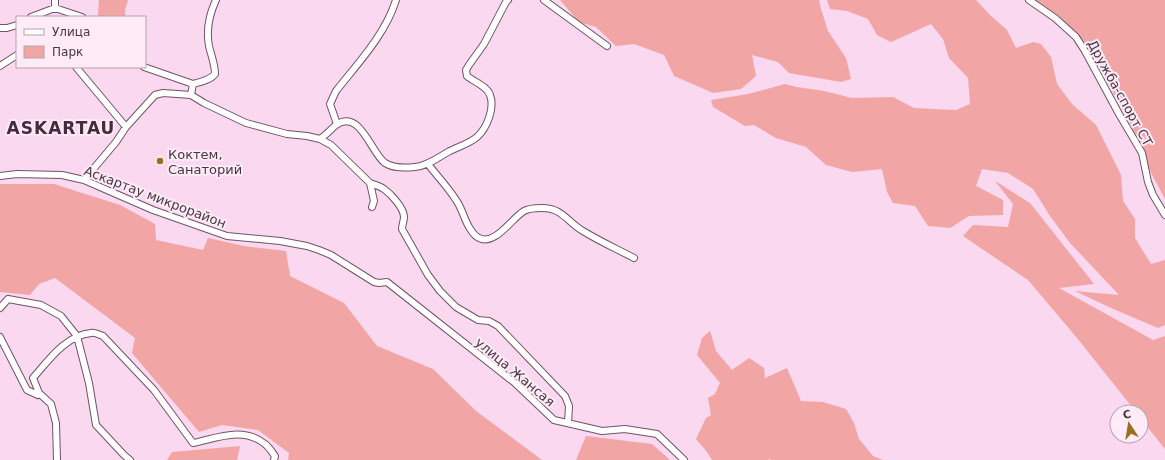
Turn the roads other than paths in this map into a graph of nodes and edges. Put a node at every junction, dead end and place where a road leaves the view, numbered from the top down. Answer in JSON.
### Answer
{"nodes":[{"id":1,"x":55,"y":0,"type":"edge"},
{"id":2,"x":216,"y":0,"type":"edge"},
{"id":3,"x":396,"y":0,"type":"edge"},
{"id":4,"x":508,"y":0,"type":"edge"},
{"id":5,"x":544,"y":0,"type":"edge"},
{"id":6,"x":1029,"y":0,"type":"edge"},
{"id":7,"x":55,"y":8,"type":"junction"},
{"id":8,"x":34,"y":16,"type":"edge"},
{"id":9,"x":79,"y":16,"type":"edge"},
{"id":10,"x":16,"y":25,"type":"edge"},
{"id":11,"x":0,"y":28,"type":"edge"},
{"id":12,"x":607,"y":46,"type":"dead end"},
{"id":13,"x":16,"y":56,"type":"edge"},
{"id":14,"x":0,"y":66,"type":"edge"},
{"id":15,"x":77,"y":68,"type":"edge"},
{"id":16,"x":146,"y":68,"type":"edge"},
{"id":17,"x":193,"y":84,"type":"junction"},
{"id":18,"x":191,"y":95,"type":"junction"},
{"id":19,"x":337,"y":124,"type":"junction"},
{"id":20,"x":126,"y":127,"type":"junction"},
{"id":21,"x":320,"y":139,"type":"junction"},
{"id":22,"x":428,"y":164,"type":"junction"},
{"id":23,"x":0,"y":176,"type":"edge"},
{"id":24,"x":84,"y":180,"type":"junction"},
{"id":25,"x":370,"y":183,"type":"junction"},
{"id":26,"x":372,"y":207,"type":"dead end"},
{"id":27,"x":1165,"y":215,"type":"edge"},
{"id":28,"x":634,"y":258,"type":"dead end"},
{"id":29,"x":387,"y":283,"type":"joint"},
{"id":30,"x":0,"y":308,"type":"edge"},
{"id":31,"x":77,"y":336,"type":"junction"},
{"id":32,"x":0,"y":337,"type":"edge"},
{"id":33,"x":39,"y":393,"type":"junction"},
{"id":34,"x":568,"y":423,"type":"junction"},
{"id":35,"x":57,"y":460,"type":"edge"},
{"id":36,"x":130,"y":460,"type":"edge"},
{"id":37,"x":274,"y":460,"type":"edge"},
{"id":38,"x":684,"y":460,"type":"edge"}],
"edges":[{"from":1,"to":7,"type":"street"},
{"from":2,"to":17,"type":"street"},
{"from":3,"to":19,"type":"street"},
{"from":4,"to":22,"type":"street"},
{"from":5,"to":12,"type":"street"},
{"from":6,"to":27,"type":"street","name":"Дружба-спорт СТ"},
{"from":7,"to":8,"type":"street"},
{"from":7,"to":9,"type":"street"},
{"from":10,"to":11,"type":"street"},
{"from":13,"to":14,"type":"street"},
{"from":15,"to":20,"type":"street"},
{"from":16,"to":17,"type":"street"},
{"from":17,"to":18,"type":"street"},
{"from":18,"to":20,"type":"street"},
{"from":18,"to":21,"type":"street"},
{"from":19,"to":21,"type":"street"},
{"from":19,"to":22,"type":"street"},
{"from":20,"to":24,"type":"street"},
{"from":21,"to":25,"type":"street"},
{"from":22,"to":28,"type":"street"},
{"from":23,"to":24,"type":"street","name":"Аскартау микрорайон"},
{"from":24,"to":29,"type":"street","name":"Аскартау микрорайон"},
{"from":25,"to":26,"type":"street"},
{"from":25,"to":34,"type":"street"},
{"from":29,"to":34,"type":"street","name":"улица Жансая"},
{"from":30,"to":31,"type":"street"},
{"from":31,"to":33,"type":"street"},
{"from":31,"to":36,"type":"street"},
{"from":31,"to":37,"type":"street"},
{"from":32,"to":33,"type":"street"},
{"from":33,"to":35,"type":"street"},
{"from":34,"to":38,"type":"street","name":"улица Жансая"}]}
